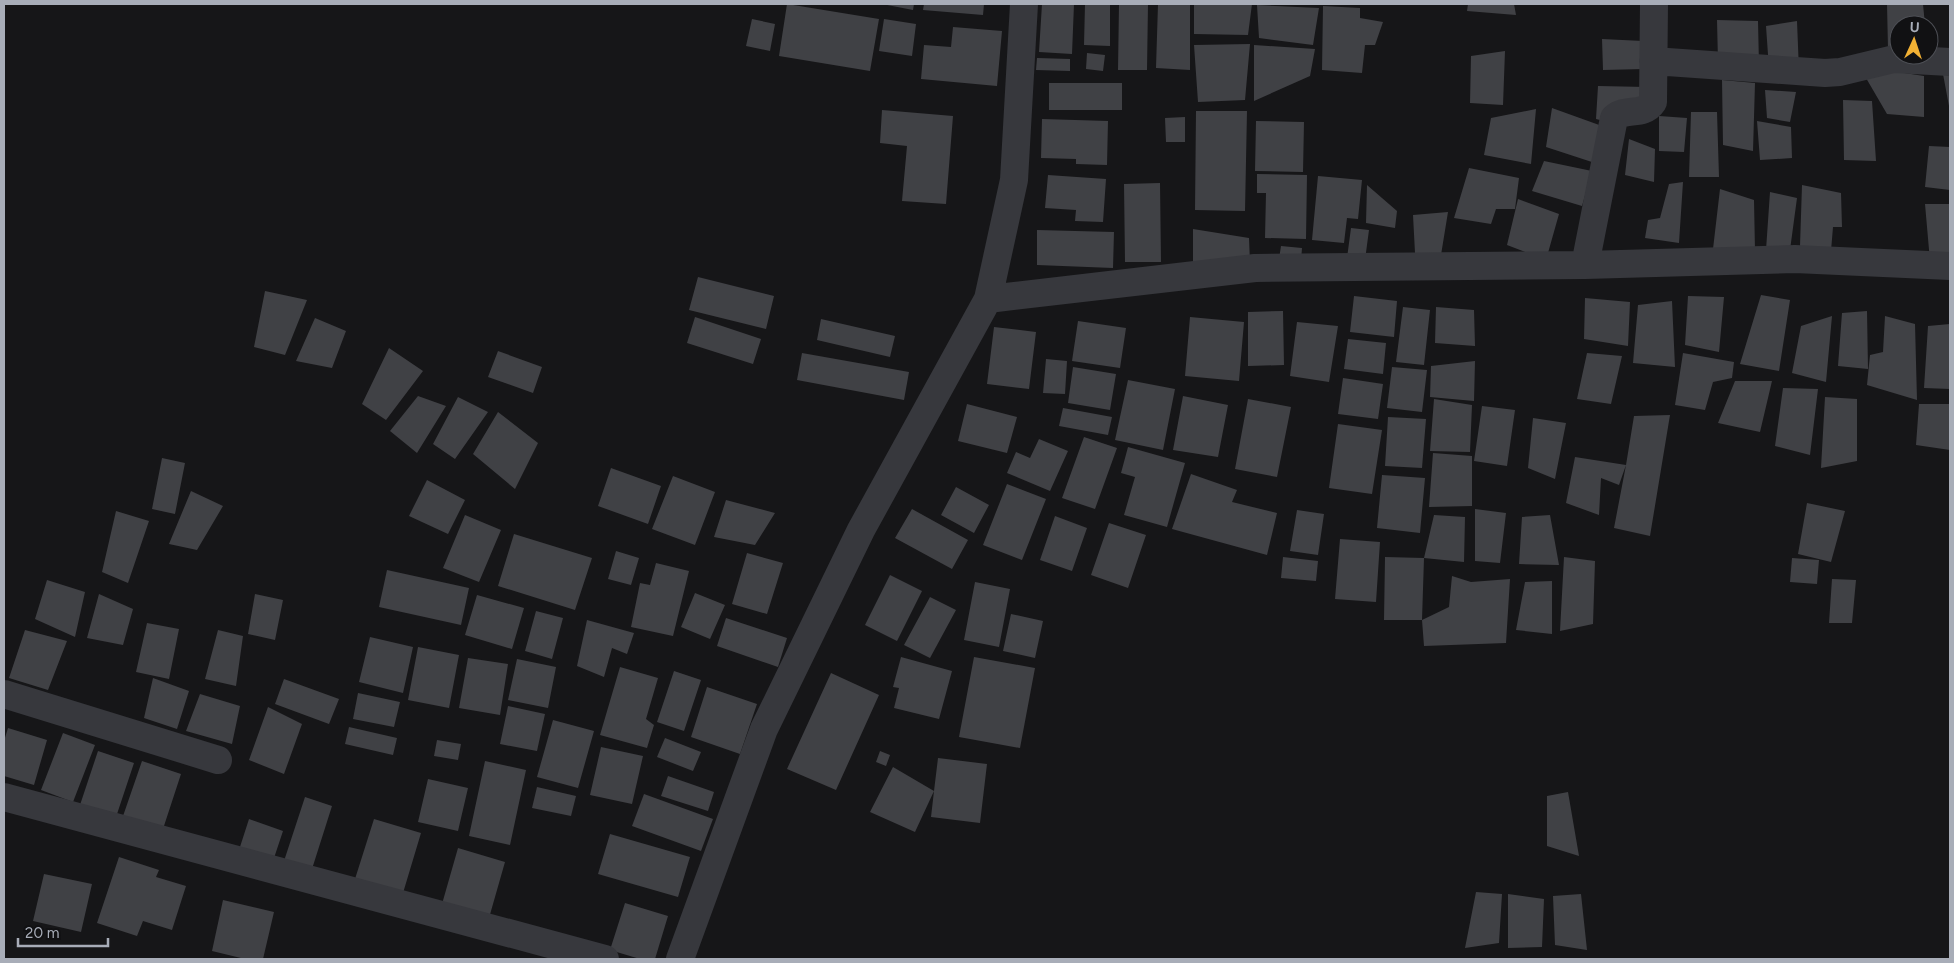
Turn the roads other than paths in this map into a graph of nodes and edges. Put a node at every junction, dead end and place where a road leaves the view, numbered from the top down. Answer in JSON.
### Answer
{"nodes":[{"id":1,"x":1024,"y":4,"type":"edge"},
{"id":2,"x":1654,"y":4,"type":"edge"},
{"id":3,"x":1653,"y":61,"type":"junction"},
{"id":4,"x":1950,"y":62,"type":"edge"},
{"id":5,"x":1585,"y":265,"type":"junction"},
{"id":6,"x":1950,"y":266,"type":"edge"},
{"id":7,"x":988,"y":299,"type":"junction"},
{"id":8,"x":4,"y":694,"type":"edge"},
{"id":9,"x":218,"y":760,"type":"dead end"},
{"id":10,"x":4,"y":797,"type":"edge"},
{"id":11,"x":605,"y":959,"type":"edge"},
{"id":12,"x":680,"y":959,"type":"edge"}],
"edges":[{"from":1,"to":7,"type":"street"},
{"from":2,"to":3,"type":"street"},
{"from":3,"to":4,"type":"street"},
{"from":3,"to":5,"type":"street"},
{"from":5,"to":6,"type":"street"},
{"from":5,"to":7,"type":"street"},
{"from":7,"to":12,"type":"street"},
{"from":8,"to":9,"type":"street"},
{"from":10,"to":11,"type":"street"}]}
